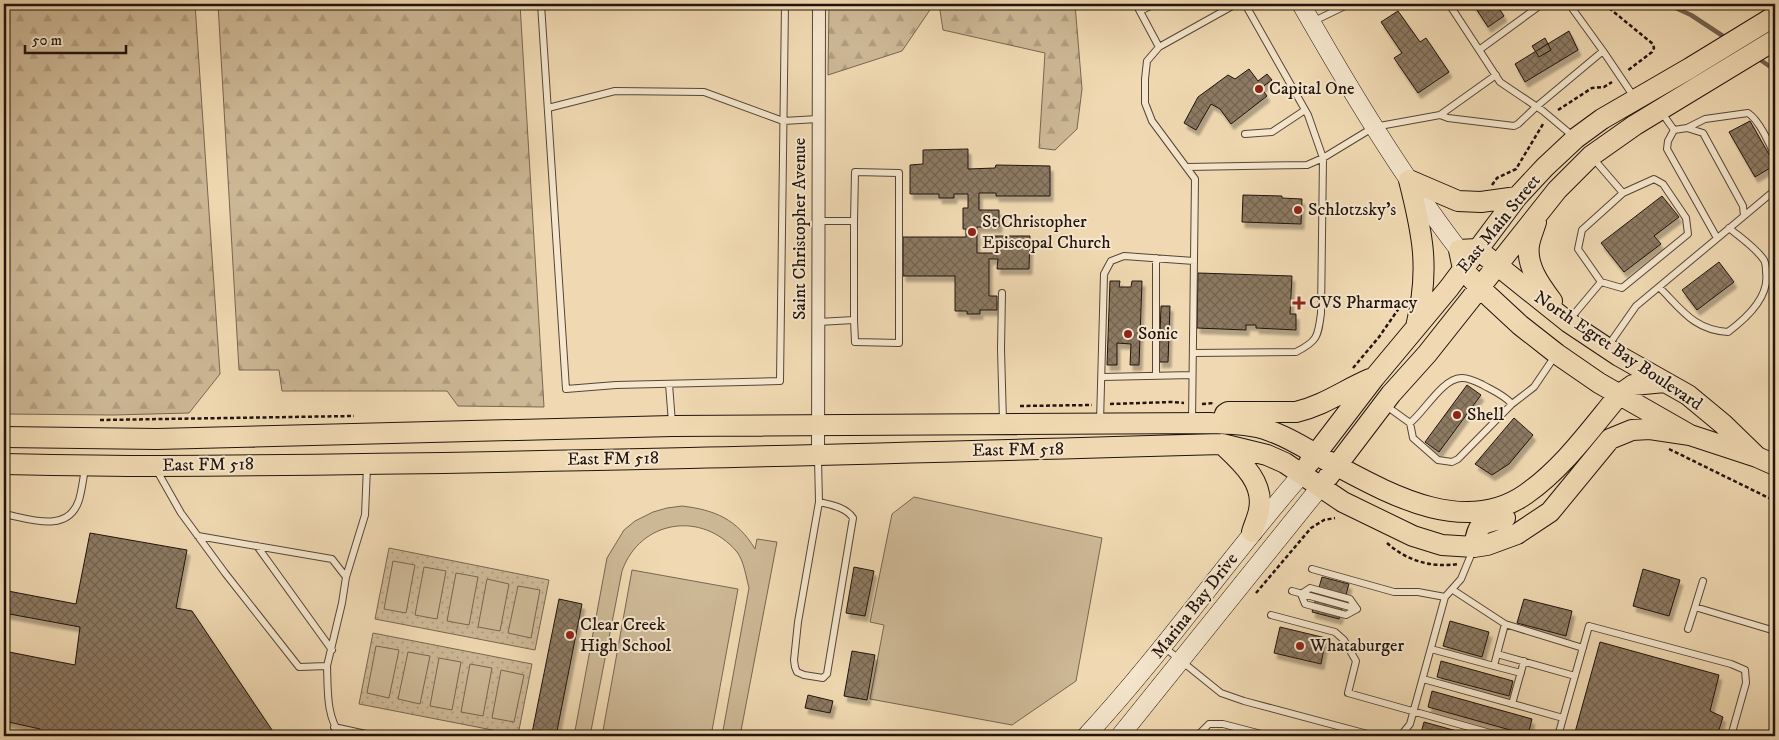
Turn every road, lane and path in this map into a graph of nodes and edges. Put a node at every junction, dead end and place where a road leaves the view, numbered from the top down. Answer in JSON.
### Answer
{"nodes":[{"id":1,"x":541,"y":4,"type":"edge"},
{"id":2,"x":785,"y":4,"type":"edge"},
{"id":3,"x":819,"y":4,"type":"edge"},
{"id":4,"x":1136,"y":4,"type":"edge"},
{"id":5,"x":1155,"y":4,"type":"edge"},
{"id":6,"x":1236,"y":4,"type":"edge"},
{"id":7,"x":1245,"y":4,"type":"edge"},
{"id":8,"x":1301,"y":4,"type":"edge"},
{"id":9,"x":1349,"y":4,"type":"edge"},
{"id":10,"x":1449,"y":4,"type":"edge"},
{"id":11,"x":1526,"y":4,"type":"edge"},
{"id":12,"x":1542,"y":4,"type":"edge"},
{"id":13,"x":1569,"y":4,"type":"edge"},
{"id":14,"x":1604,"y":4,"type":"edge"},
{"id":15,"x":1532,"y":11,"type":"junction"},
{"id":16,"x":1140,"y":12,"type":"junction"},
{"id":17,"x":1311,"y":22,"type":"junction"},
{"id":18,"x":1771,"y":34,"type":"edge"},
{"id":19,"x":1159,"y":47,"type":"junction"},
{"id":20,"x":1479,"y":50,"type":"junction"},
{"id":21,"x":1603,"y":51,"type":"junction"},
{"id":22,"x":1496,"y":75,"type":"junction"},
{"id":23,"x":1620,"y":76,"type":"junction"},
{"id":24,"x":1635,"y":99,"type":"junction"},
{"id":25,"x":1664,"y":104,"type":"junction"},
{"id":26,"x":1536,"y":107,"type":"junction"},
{"id":27,"x":548,"y":108,"type":"junction"},
{"id":28,"x":1305,"y":110,"type":"junction"},
{"id":29,"x":1440,"y":115,"type":"junction"},
{"id":30,"x":1549,"y":117,"type":"junction"},
{"id":31,"x":818,"y":119,"type":"junction"},
{"id":32,"x":784,"y":121,"type":"junction"},
{"id":33,"x":1374,"y":127,"type":"junction"},
{"id":34,"x":1686,"y":128,"type":"junction"},
{"id":35,"x":1674,"y":130,"type":"junction"},
{"id":36,"x":1245,"y":134,"type":"dead end"},
{"id":37,"x":1576,"y":138,"type":"junction"},
{"id":38,"x":1591,"y":156,"type":"junction"},
{"id":39,"x":1775,"y":157,"type":"edge"},
{"id":40,"x":1323,"y":158,"type":"junction"},
{"id":41,"x":1187,"y":167,"type":"junction"},
{"id":42,"x":1409,"y":180,"type":"junction"},
{"id":43,"x":1490,"y":190,"type":"dead end"},
{"id":44,"x":1775,"y":190,"type":"edge"},
{"id":45,"x":1623,"y":193,"type":"junction"},
{"id":46,"x":1517,"y":197,"type":"junction"},
{"id":47,"x":1540,"y":212,"type":"junction"},
{"id":48,"x":1744,"y":216,"type":"junction"},
{"id":49,"x":818,"y":220,"type":"junction"},
{"id":50,"x":854,"y":221,"type":"junction"},
{"id":51,"x":1730,"y":228,"type":"junction"},
{"id":52,"x":1717,"y":238,"type":"junction"},
{"id":53,"x":1466,"y":256,"type":"junction"},
{"id":54,"x":1156,"y":258,"type":"junction"},
{"id":55,"x":1194,"y":261,"type":"junction"},
{"id":56,"x":1497,"y":265,"type":"junction"},
{"id":57,"x":1601,"y":282,"type":"junction"},
{"id":58,"x":1479,"y":287,"type":"junction"},
{"id":59,"x":1659,"y":287,"type":"junction"},
{"id":60,"x":1002,"y":293,"type":"dead end"},
{"id":61,"x":1406,"y":294,"type":"dead end"},
{"id":62,"x":854,"y":320,"type":"junction"},
{"id":63,"x":818,"y":322,"type":"junction"},
{"id":64,"x":1568,"y":322,"type":"junction"},
{"id":65,"x":1416,"y":329,"type":"junction"},
{"id":66,"x":1607,"y":348,"type":"junction"},
{"id":67,"x":1193,"y":353,"type":"junction"},
{"id":68,"x":1557,"y":354,"type":"junction"},
{"id":69,"x":1349,"y":372,"type":"dead end"},
{"id":70,"x":1192,"y":375,"type":"junction"},
{"id":71,"x":1156,"y":376,"type":"junction"},
{"id":72,"x":1102,"y":377,"type":"junction"},
{"id":73,"x":1374,"y":378,"type":"junction"},
{"id":74,"x":1665,"y":382,"type":"junction"},
{"id":75,"x":669,"y":384,"type":"junction"},
{"id":76,"x":1619,"y":395,"type":"junction"},
{"id":77,"x":1384,"y":404,"type":"junction"},
{"id":78,"x":1512,"y":404,"type":"junction"},
{"id":79,"x":1201,"y":422,"type":"junction"},
{"id":80,"x":1100,"y":423,"type":"junction"},
{"id":81,"x":1410,"y":423,"type":"junction"},
{"id":82,"x":1003,"y":424,"type":"junction"},
{"id":83,"x":672,"y":426,"type":"junction"},
{"id":84,"x":818,"y":426,"type":"junction"},
{"id":85,"x":363,"y":434,"type":"junction"},
{"id":86,"x":1690,"y":435,"type":"junction"},
{"id":87,"x":4,"y":437,"type":"edge"},
{"id":88,"x":157,"y":439,"type":"junction"},
{"id":89,"x":1222,"y":444,"type":"junction"},
{"id":90,"x":1316,"y":453,"type":"junction"},
{"id":91,"x":818,"y":455,"type":"junction"},
{"id":92,"x":1757,"y":457,"type":"junction"},
{"id":93,"x":674,"y":458,"type":"junction"},
{"id":94,"x":4,"y":464,"type":"edge"},
{"id":95,"x":368,"y":464,"type":"junction"},
{"id":96,"x":86,"y":465,"type":"junction"},
{"id":97,"x":1775,"y":465,"type":"edge"},
{"id":98,"x":154,"y":466,"type":"junction"},
{"id":99,"x":1336,"y":466,"type":"junction"},
{"id":100,"x":1302,"y":474,"type":"junction"},
{"id":101,"x":1552,"y":474,"type":"junction"},
{"id":102,"x":1321,"y":486,"type":"junction"},
{"id":103,"x":819,"y":502,"type":"junction"},
{"id":104,"x":4,"y":514,"type":"edge"},
{"id":105,"x":1252,"y":532,"type":"junction"},
{"id":106,"x":198,"y":536,"type":"junction"},
{"id":107,"x":257,"y":546,"type":"junction"},
{"id":108,"x":1474,"y":547,"type":"junction"},
{"id":109,"x":1312,"y":569,"type":"dead end"},
{"id":110,"x":346,"y":577,"type":"junction"},
{"id":111,"x":1703,"y":581,"type":"dead end"},
{"id":112,"x":1453,"y":590,"type":"junction"},
{"id":113,"x":1292,"y":591,"type":"dead end"},
{"id":114,"x":1300,"y":594,"type":"junction"},
{"id":115,"x":1446,"y":597,"type":"junction"},
{"id":116,"x":1695,"y":607,"type":"junction"},
{"id":117,"x":1270,"y":615,"type":"dead end"},
{"id":118,"x":1505,"y":624,"type":"junction"},
{"id":119,"x":1688,"y":629,"type":"dead end"},
{"id":120,"x":1775,"y":631,"type":"edge"},
{"id":121,"x":1163,"y":646,"type":"junction"},
{"id":122,"x":1431,"y":648,"type":"junction"},
{"id":123,"x":1583,"y":648,"type":"junction"},
{"id":124,"x":332,"y":650,"type":"junction"},
{"id":125,"x":1497,"y":654,"type":"junction"},
{"id":126,"x":1182,"y":661,"type":"junction"},
{"id":127,"x":1524,"y":661,"type":"junction"},
{"id":128,"x":327,"y":666,"type":"junction"},
{"id":129,"x":1494,"y":666,"type":"junction"},
{"id":130,"x":1520,"y":673,"type":"junction"},
{"id":131,"x":1575,"y":676,"type":"junction"},
{"id":132,"x":1423,"y":679,"type":"junction"},
{"id":133,"x":1512,"y":704,"type":"junction"},
{"id":134,"x":1413,"y":712,"type":"junction"},
{"id":135,"x":1563,"y":718,"type":"junction"},
{"id":136,"x":334,"y":727,"type":"junction"},
{"id":137,"x":342,"y":736,"type":"edge"},
{"id":138,"x":375,"y":736,"type":"edge"},
{"id":139,"x":1086,"y":736,"type":"edge"},
{"id":140,"x":1120,"y":736,"type":"edge"},
{"id":141,"x":1197,"y":736,"type":"edge"},
{"id":142,"x":1269,"y":736,"type":"edge"},
{"id":143,"x":1374,"y":736,"type":"edge"},
{"id":144,"x":1386,"y":736,"type":"edge"},
{"id":145,"x":1500,"y":736,"type":"edge"},
{"id":146,"x":1558,"y":736,"type":"edge"},
{"id":147,"x":1730,"y":736,"type":"edge"}],
"edges":[{"from":1,"to":27,"type":"lane"},
{"from":2,"to":32,"type":"lane"},
{"from":3,"to":31,"type":"street","name":"Saint Christopher Avenue"},
{"from":4,"to":16,"type":"lane"},
{"from":5,"to":16,"type":"lane"},
{"from":6,"to":19,"type":"lane"},
{"from":7,"to":28,"type":"lane"},
{"from":8,"to":17,"type":"main road"},
{"from":9,"to":17,"type":"lane"},
{"from":10,"to":20,"type":"lane"},
{"from":11,"to":15,"type":"lane"},
{"from":12,"to":15,"type":"lane"},
{"from":13,"to":21,"type":"lane"},
{"from":14,"to":23,"type":"path"},
{"from":15,"to":20,"type":"lane"},
{"from":16,"to":19,"type":"lane"},
{"from":17,"to":33,"type":"main road"},
{"from":18,"to":24,"type":"main road","name":"East Main Street"},
{"from":18,"to":25,"type":"main road","name":"East Main Street"},
{"from":19,"to":41,"type":"lane"},
{"from":20,"to":22,"type":"lane"},
{"from":21,"to":23,"type":"lane"},
{"from":21,"to":26,"type":"lane"},
{"from":22,"to":26,"type":"lane"},
{"from":22,"to":29,"type":"lane"},
{"from":23,"to":24,"type":"lane"},
{"from":23,"to":30,"type":"path"},
{"from":24,"to":37,"type":"main road","name":"East Main Street"},
{"from":25,"to":35,"type":"lane"},
{"from":25,"to":38,"type":"main road","name":"East Main Street"},
{"from":26,"to":29,"type":"lane"},
{"from":26,"to":30,"type":"lane"},
{"from":27,"to":32,"type":"lane"},
{"from":27,"to":75,"type":"lane"},
{"from":28,"to":36,"type":"lane"},
{"from":28,"to":40,"type":"lane"},
{"from":29,"to":33,"type":"lane"},
{"from":30,"to":37,"type":"lane"},
{"from":30,"to":43,"type":"path"},
{"from":31,"to":32,"type":"lane"},
{"from":31,"to":49,"type":"street","name":"Saint Christopher Avenue"},
{"from":32,"to":75,"type":"lane"},
{"from":33,"to":40,"type":"lane"},
{"from":33,"to":42,"type":"main road"},
{"from":34,"to":35,"type":"lane"},
{"from":34,"to":39,"type":"lane"},
{"from":34,"to":48,"type":"lane"},
{"from":35,"to":52,"type":"lane"},
{"from":37,"to":46,"type":"main road","name":"East Main Street"},
{"from":38,"to":45,"type":"lane"},
{"from":38,"to":47,"type":"main road","name":"East Main Street"},
{"from":40,"to":41,"type":"lane"},
{"from":40,"to":67,"type":"lane"},
{"from":41,"to":55,"type":"lane"},
{"from":42,"to":46,"type":"main road"},
{"from":42,"to":53,"type":"main road"},
{"from":42,"to":65,"type":"main road"},
{"from":44,"to":48,"type":"lane"},
{"from":45,"to":57,"type":"lane"},
{"from":45,"to":57,"type":"lane"},
{"from":46,"to":53,"type":"main road","name":"East Main Street"},
{"from":47,"to":56,"type":"main road","name":"East Main Street"},
{"from":47,"to":64,"type":"main road"},
{"from":48,"to":51,"type":"lane"},
{"from":49,"to":50,"type":"lane"},
{"from":49,"to":63,"type":"street","name":"Saint Christopher Avenue"},
{"from":50,"to":62,"type":"lane"},
{"from":50,"to":62,"type":"lane"},
{"from":51,"to":52,"type":"lane"},
{"from":51,"to":59,"type":"lane"},
{"from":52,"to":59,"type":"lane"},
{"from":53,"to":56,"type":"main road","name":"North Egret Bay Boulevard"},
{"from":53,"to":58,"type":"main road","name":"North Egret Bay Boulevard"},
{"from":53,"to":65,"type":"main road","name":"East Main Street"},
{"from":54,"to":55,"type":"lane"},
{"from":54,"to":71,"type":"lane"},
{"from":54,"to":72,"type":"lane"},
{"from":55,"to":67,"type":"lane"},
{"from":56,"to":58,"type":"main road","name":"East Main Street"},
{"from":56,"to":64,"type":"main road","name":"North Egret Bay Boulevard"},
{"from":57,"to":64,"type":"lane"},
{"from":58,"to":68,"type":"main road","name":"North Egret Bay Boulevard"},
{"from":58,"to":77,"type":"main road","name":"East Main Street"},
{"from":59,"to":66,"type":"lane"},
{"from":60,"to":82,"type":"lane"},
{"from":61,"to":69,"type":"path"},
{"from":62,"to":63,"type":"lane"},
{"from":63,"to":84,"type":"street","name":"Saint Christopher Avenue"},
{"from":64,"to":66,"type":"main road","name":"North Egret Bay Boulevard"},
{"from":65,"to":73,"type":"main road","name":"East Main Street"},
{"from":66,"to":74,"type":"main road","name":"North Egret Bay Boulevard"},
{"from":67,"to":70,"type":"lane"},
{"from":68,"to":76,"type":"main road","name":"North Egret Bay Boulevard"},
{"from":68,"to":78,"type":"lane"},
{"from":70,"to":71,"type":"lane"},
{"from":70,"to":79,"type":"lane"},
{"from":71,"to":72,"type":"lane"},
{"from":72,"to":80,"type":"lane"},
{"from":73,"to":79,"type":"main road"},
{"from":73,"to":90,"type":"main road","name":"East Main Street"},
{"from":74,"to":76,"type":"main road"},
{"from":74,"to":92,"type":"main road","name":"North Egret Bay Boulevard"},
{"from":75,"to":83,"type":"lane"},
{"from":76,"to":86,"type":"main road","name":"North Egret Bay Boulevard"},
{"from":76,"to":101,"type":"main road"},
{"from":77,"to":81,"type":"lane"},
{"from":77,"to":99,"type":"main road","name":"East Main Street"},
{"from":78,"to":81,"type":"lane"},
{"from":78,"to":81,"type":"lane"},
{"from":79,"to":80,"type":"main road","name":"East FM 518"},
{"from":79,"to":90,"type":"main road","name":"East FM 518"},
{"from":80,"to":82,"type":"main road","name":"East FM 518"},
{"from":82,"to":84,"type":"main road","name":"East FM 518"},
{"from":83,"to":84,"type":"main road","name":"East FM 518"},
{"from":83,"to":85,"type":"main road","name":"East FM 518"},
{"from":83,"to":93,"type":"main road"},
{"from":84,"to":91,"type":"street","name":"Saint Christopher Avenue"},
{"from":85,"to":88,"type":"main road","name":"East FM 518"},
{"from":85,"to":95,"type":"main road"},
{"from":86,"to":92,"type":"main road","name":"North Egret Bay Boulevard"},
{"from":86,"to":108,"type":"main road","name":"East FM 518"},
{"from":87,"to":88,"type":"main road","name":"East FM 518"},
{"from":88,"to":98,"type":"main road"},
{"from":89,"to":91,"type":"main road","name":"East FM 518"},
{"from":89,"to":100,"type":"main road","name":"East FM 518"},
{"from":89,"to":105,"type":"main road"},
{"from":90,"to":99,"type":"main road","name":"East FM 518"},
{"from":90,"to":100,"type":"main road","name":"East Main Street"},
{"from":91,"to":93,"type":"main road","name":"East FM 518"},
{"from":91,"to":103,"type":"lane"},
{"from":92,"to":97,"type":"main road","name":"North Egret Bay Boulevard"},
{"from":93,"to":95,"type":"main road","name":"East FM 518"},
{"from":94,"to":96,"type":"main road","name":"East FM 518"},
{"from":95,"to":98,"type":"main road","name":"East FM 518"},
{"from":95,"to":110,"type":"lane"},
{"from":96,"to":98,"type":"main road","name":"East FM 518"},
{"from":96,"to":104,"type":"lane"},
{"from":98,"to":106,"type":"lane"},
{"from":99,"to":101,"type":"main road","name":"East FM 518"},
{"from":99,"to":102,"type":"main road","name":"East Main Street"},
{"from":100,"to":102,"type":"main road","name":"East FM 518"},
{"from":100,"to":105,"type":"main road","name":"Marina Bay Drive"},
{"from":101,"to":108,"type":"main road"},
{"from":102,"to":108,"type":"main road","name":"East FM 518"},
{"from":102,"to":126,"type":"main road","name":"Marina Bay Drive"},
{"from":103,"to":103,"type":"lane"},
{"from":105,"to":121,"type":"main road","name":"Marina Bay Drive"},
{"from":106,"to":107,"type":"lane"},
{"from":106,"to":128,"type":"lane"},
{"from":107,"to":110,"type":"lane"},
{"from":107,"to":124,"type":"lane"},
{"from":108,"to":112,"type":"lane"},
{"from":109,"to":115,"type":"lane"},
{"from":110,"to":124,"type":"lane"},
{"from":111,"to":116,"type":"lane"},
{"from":112,"to":115,"type":"lane"},
{"from":112,"to":118,"type":"lane"},
{"from":113,"to":114,"type":"lane"},
{"from":114,"to":114,"type":"lane"},
{"from":115,"to":122,"type":"lane"},
{"from":116,"to":119,"type":"lane"},
{"from":116,"to":120,"type":"lane"},
{"from":117,"to":134,"type":"lane"},
{"from":118,"to":123,"type":"lane"},
{"from":118,"to":125,"type":"lane"},
{"from":121,"to":126,"type":"lane"},
{"from":121,"to":139,"type":"main road","name":"Marina Bay Drive"},
{"from":122,"to":129,"type":"lane"},
{"from":122,"to":132,"type":"lane"},
{"from":123,"to":131,"type":"lane"},
{"from":123,"to":147,"type":"lane"},
{"from":124,"to":128,"type":"lane"},
{"from":125,"to":127,"type":"lane"},
{"from":125,"to":129,"type":"lane"},
{"from":126,"to":140,"type":"main road","name":"Marina Bay Drive"},
{"from":126,"to":143,"type":"lane"},
{"from":127,"to":130,"type":"lane"},
{"from":127,"to":131,"type":"lane"},
{"from":128,"to":136,"type":"lane"},
{"from":129,"to":130,"type":"lane"},
{"from":130,"to":133,"type":"lane"},
{"from":131,"to":135,"type":"lane"},
{"from":132,"to":133,"type":"lane"},
{"from":132,"to":134,"type":"lane"},
{"from":133,"to":135,"type":"lane"},
{"from":134,"to":144,"type":"lane"},
{"from":134,"to":145,"type":"lane"},
{"from":135,"to":146,"type":"lane"},
{"from":136,"to":137,"type":"lane"},
{"from":136,"to":138,"type":"lane"},
{"from":141,"to":142,"type":"lane"}]}
